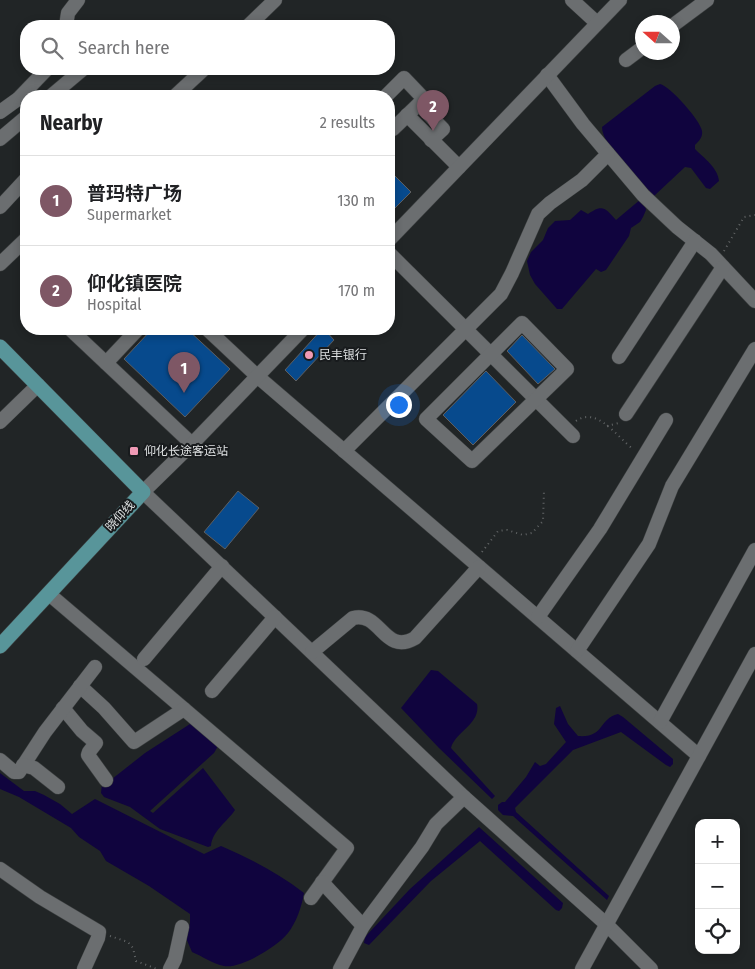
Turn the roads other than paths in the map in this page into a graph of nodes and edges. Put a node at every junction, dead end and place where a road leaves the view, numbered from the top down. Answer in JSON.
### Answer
{"nodes":[{"id":1,"x":78,"y":0,"type":"edge"},
{"id":2,"x":275,"y":0,"type":"edge"},
{"id":3,"x":572,"y":0,"type":"edge"},
{"id":4,"x":620,"y":0,"type":"edge"},
{"id":5,"x":707,"y":0,"type":"edge"},
{"id":6,"x":67,"y":20,"type":"edge"},
{"id":7,"x":254,"y":20,"type":"edge"},
{"id":8,"x":680,"y":20,"type":"edge"},
{"id":9,"x":597,"y":23,"type":"junction"},
{"id":10,"x":635,"y":53,"type":"edge"},
{"id":11,"x":626,"y":60,"type":"dead end"},
{"id":12,"x":41,"y":75,"type":"edge"},
{"id":13,"x":76,"y":75,"type":"edge"},
{"id":14,"x":198,"y":75,"type":"edge"},
{"id":15,"x":547,"y":75,"type":"junction"},
{"id":16,"x":27,"y":90,"type":"edge"},
{"id":17,"x":58,"y":90,"type":"edge"},
{"id":18,"x":181,"y":90,"type":"edge"},
{"id":19,"x":392,"y":90,"type":"edge"},
{"id":20,"x":20,"y":97,"type":"edge"},
{"id":21,"x":419,"y":104,"type":"junction"},
{"id":22,"x":0,"y":112,"type":"edge"},
{"id":23,"x":407,"y":116,"type":"junction"},
{"id":24,"x":20,"y":122,"type":"edge"},
{"id":25,"x":395,"y":127,"type":"edge"},
{"id":26,"x":0,"y":139,"type":"edge"},
{"id":27,"x":432,"y":140,"type":"junction"},
{"id":28,"x":608,"y":154,"type":"junction"},
{"id":29,"x":459,"y":167,"type":"junction"},
{"id":30,"x":20,"y":185,"type":"edge"},
{"id":31,"x":0,"y":206,"type":"edge"},
{"id":32,"x":395,"y":234,"type":"edge"},
{"id":33,"x":695,"y":241,"type":"junction"},
{"id":34,"x":20,"y":245,"type":"edge"},
{"id":35,"x":395,"y":259,"type":"edge"},
{"id":36,"x":0,"y":264,"type":"edge"},
{"id":37,"x":720,"y":264,"type":"junction"},
{"id":38,"x":755,"y":301,"type":"edge"},
{"id":39,"x":465,"y":329,"type":"junction"},
{"id":40,"x":76,"y":335,"type":"edge"},
{"id":41,"x":133,"y":335,"type":"edge"},
{"id":42,"x":213,"y":335,"type":"edge"},
{"id":43,"x":297,"y":335,"type":"edge"},
{"id":44,"x":0,"y":347,"type":"edge"},
{"id":45,"x":755,"y":349,"type":"edge"},
{"id":46,"x":491,"y":354,"type":"junction"},
{"id":47,"x":619,"y":357,"type":"dead end"},
{"id":48,"x":106,"y":364,"type":"junction"},
{"id":49,"x":257,"y":376,"type":"junction"},
{"id":50,"x":38,"y":385,"type":"junction"},
{"id":51,"x":536,"y":399,"type":"junction"},
{"id":52,"x":626,"y":414,"type":"dead end"},
{"id":53,"x":666,"y":420,"type":"dead end"},
{"id":54,"x":0,"y":422,"type":"edge"},
{"id":55,"x":569,"y":432,"type":"road end"},
{"id":56,"x":192,"y":444,"type":"junction"},
{"id":57,"x":344,"y":451,"type":"junction"},
{"id":58,"x":143,"y":492,"type":"junction"},
{"id":59,"x":755,"y":550,"type":"edge"},
{"id":60,"x":477,"y":564,"type":"junction"},
{"id":61,"x":222,"y":566,"type":"junction"},
{"id":62,"x":49,"y":594,"type":"junction"},
{"id":63,"x":275,"y":617,"type":"junction"},
{"id":64,"x":538,"y":617,"type":"junction"},
{"id":65,"x":0,"y":646,"type":"edge"},
{"id":66,"x":577,"y":651,"type":"junction"},
{"id":67,"x":312,"y":652,"type":"junction"},
{"id":68,"x":755,"y":654,"type":"edge"},
{"id":69,"x":144,"y":659,"type":"dead end"},
{"id":70,"x":95,"y":668,"type":"dead end"},
{"id":71,"x":80,"y":686,"type":"junction"},
{"id":72,"x":212,"y":691,"type":"dead end"},
{"id":73,"x":62,"y":708,"type":"junction"},
{"id":74,"x":184,"y":709,"type":"junction"},
{"id":75,"x":660,"y":722,"type":"junction"},
{"id":76,"x":699,"y":756,"type":"junction"},
{"id":77,"x":0,"y":760,"type":"edge"},
{"id":78,"x":23,"y":765,"type":"junction"},
{"id":79,"x":106,"y":780,"type":"dead end"},
{"id":80,"x":58,"y":787,"type":"dead end"},
{"id":81,"x":464,"y":797,"type":"junction"},
{"id":82,"x":0,"y":869,"type":"edge"},
{"id":83,"x":322,"y":882,"type":"junction"},
{"id":84,"x":310,"y":898,"type":"dead end"},
{"id":85,"x":606,"y":924,"type":"junction"},
{"id":86,"x":363,"y":926,"type":"junction"},
{"id":87,"x":182,"y":927,"type":"dead end"},
{"id":88,"x":84,"y":969,"type":"edge"},
{"id":89,"x":170,"y":969,"type":"edge"},
{"id":90,"x":340,"y":969,"type":"edge"},
{"id":91,"x":582,"y":969,"type":"edge"},
{"id":92,"x":651,"y":969,"type":"edge"}],
"edges":[{"from":1,"to":6,"type":"street"},
{"from":2,"to":7,"type":"street"},
{"from":3,"to":9,"type":"street"},
{"from":4,"to":9,"type":"street"},
{"from":5,"to":8,"type":"street"},
{"from":9,"to":15,"type":"street"},
{"from":10,"to":11,"type":"street"},
{"from":12,"to":16,"type":"street"},
{"from":13,"to":17,"type":"street"},
{"from":14,"to":18,"type":"street"},
{"from":15,"to":28,"type":"street"},
{"from":15,"to":29,"type":"street"},
{"from":19,"to":21,"type":"street"},
{"from":20,"to":22,"type":"street"},
{"from":21,"to":23,"type":"street"},
{"from":21,"to":27,"type":"street"},
{"from":23,"to":25,"type":"street"},
{"from":23,"to":27,"type":"street"},
{"from":24,"to":26,"type":"street"},
{"from":27,"to":29,"type":"street"},
{"from":28,"to":33,"type":"street"},
{"from":28,"to":39,"type":"street"},
{"from":29,"to":32,"type":"street"},
{"from":30,"to":31,"type":"street"},
{"from":33,"to":37,"type":"street"},
{"from":33,"to":47,"type":"street"},
{"from":34,"to":36,"type":"street"},
{"from":35,"to":39,"type":"street"},
{"from":37,"to":38,"type":"street"},
{"from":37,"to":52,"type":"street"},
{"from":39,"to":46,"type":"street"},
{"from":39,"to":57,"type":"street"},
{"from":40,"to":48,"type":"street"},
{"from":41,"to":48,"type":"street"},
{"from":42,"to":49,"type":"street"},
{"from":43,"to":49,"type":"street"},
{"from":44,"to":50,"type":"main road","name":"晓仰线"},
{"from":45,"to":66,"type":"street"},
{"from":46,"to":51,"type":"street"},
{"from":46,"to":51,"type":"street"},
{"from":46,"to":51,"type":"street"},
{"from":48,"to":56,"type":"street"},
{"from":49,"to":56,"type":"street"},
{"from":49,"to":57,"type":"street"},
{"from":50,"to":54,"type":"street"},
{"from":50,"to":58,"type":"main road","name":"晓仰线"},
{"from":51,"to":55,"type":"street"},
{"from":53,"to":64,"type":"street"},
{"from":56,"to":58,"type":"street"},
{"from":57,"to":60,"type":"street"},
{"from":58,"to":61,"type":"street"},
{"from":58,"to":62,"type":"main road","name":"晓仰线"},
{"from":59,"to":75,"type":"street"},
{"from":60,"to":64,"type":"street"},
{"from":60,"to":67,"type":"street"},
{"from":61,"to":63,"type":"street"},
{"from":61,"to":69,"type":"street"},
{"from":62,"to":65,"type":"main road","name":"晓仰线"},
{"from":62,"to":74,"type":"street"},
{"from":63,"to":67,"type":"street"},
{"from":63,"to":72,"type":"street"},
{"from":64,"to":66,"type":"street"},
{"from":66,"to":75,"type":"street"},
{"from":67,"to":81,"type":"street"},
{"from":68,"to":76,"type":"street"},
{"from":70,"to":71,"type":"street"},
{"from":71,"to":73,"type":"street"},
{"from":71,"to":74,"type":"street"},
{"from":73,"to":78,"type":"street"},
{"from":73,"to":79,"type":"street"},
{"from":74,"to":83,"type":"street"},
{"from":75,"to":76,"type":"street"},
{"from":76,"to":85,"type":"street"},
{"from":77,"to":78,"type":"street"},
{"from":78,"to":80,"type":"street"},
{"from":81,"to":85,"type":"street"},
{"from":81,"to":86,"type":"street"},
{"from":82,"to":88,"type":"street"},
{"from":83,"to":84,"type":"street"},
{"from":83,"to":86,"type":"street"},
{"from":85,"to":91,"type":"street"},
{"from":85,"to":92,"type":"street"},
{"from":86,"to":90,"type":"street"},
{"from":87,"to":89,"type":"street"}]}
